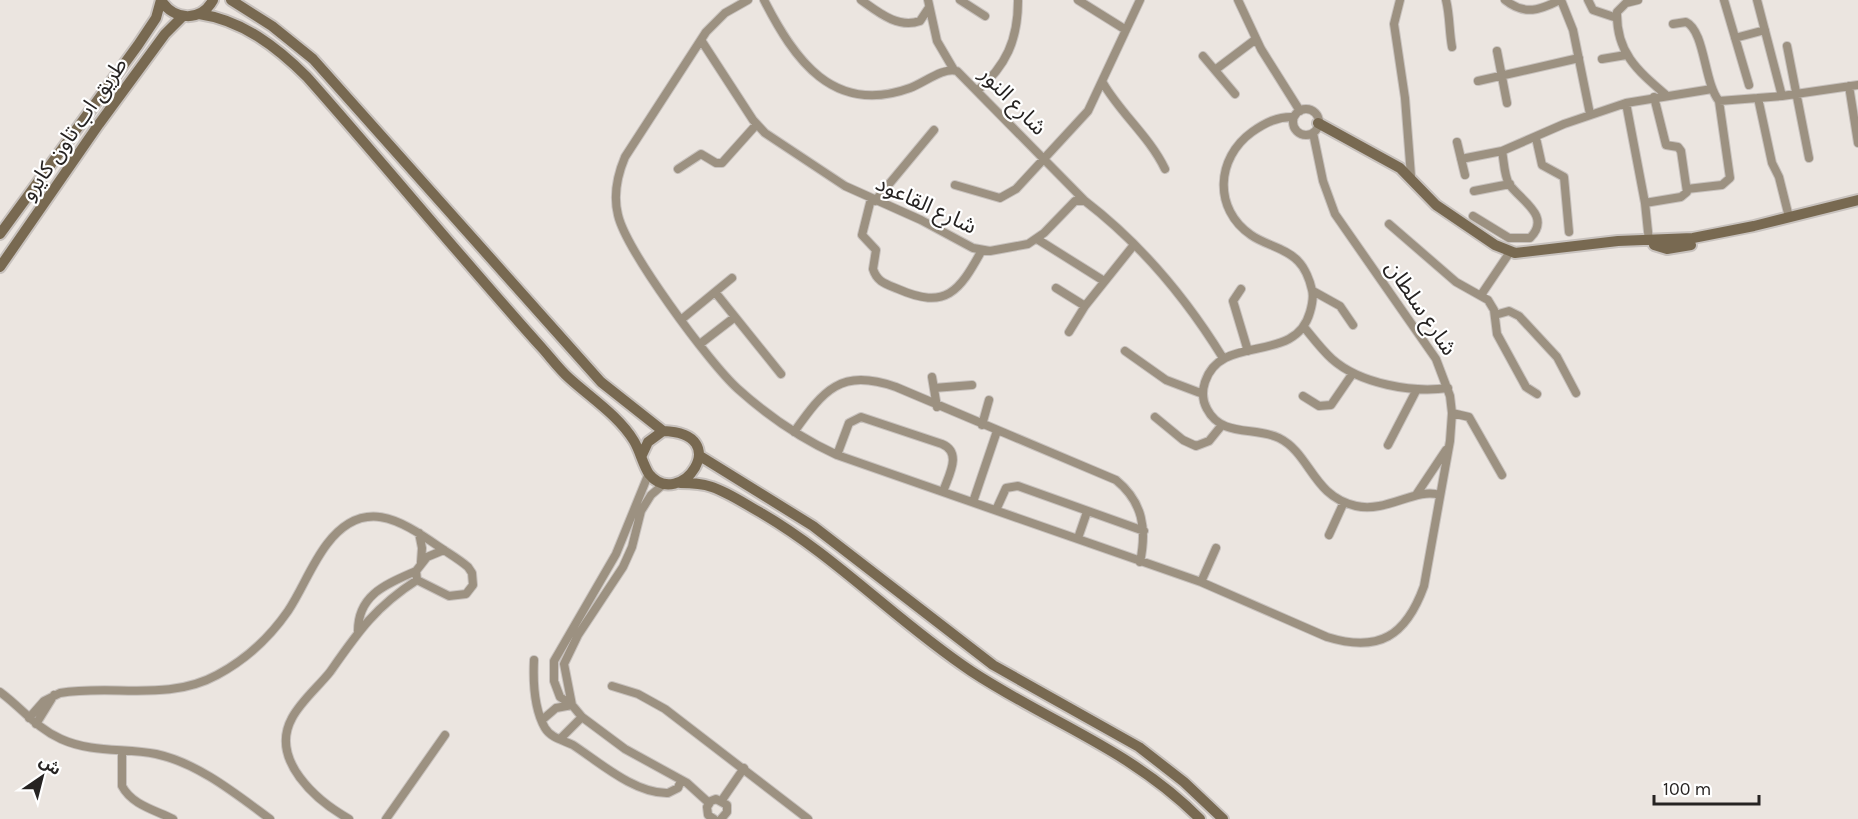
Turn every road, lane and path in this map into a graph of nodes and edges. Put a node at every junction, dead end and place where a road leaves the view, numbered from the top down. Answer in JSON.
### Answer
{"nodes":[{"id":1,"x":161,"y":0,"type":"edge"},
{"id":2,"x":213,"y":0,"type":"edge"},
{"id":3,"x":231,"y":0,"type":"edge"},
{"id":4,"x":748,"y":0,"type":"edge"},
{"id":5,"x":764,"y":0,"type":"edge"},
{"id":6,"x":861,"y":0,"type":"edge"},
{"id":7,"x":928,"y":0,"type":"edge"},
{"id":8,"x":960,"y":0,"type":"edge"},
{"id":9,"x":1078,"y":0,"type":"edge"},
{"id":10,"x":1140,"y":0,"type":"edge"},
{"id":11,"x":1240,"y":0,"type":"edge"},
{"id":12,"x":1400,"y":0,"type":"edge"},
{"id":13,"x":1446,"y":0,"type":"edge"},
{"id":14,"x":1505,"y":0,"type":"edge"},
{"id":15,"x":1560,"y":0,"type":"edge"},
{"id":16,"x":1588,"y":0,"type":"edge"},
{"id":17,"x":1638,"y":0,"type":"edge"},
{"id":18,"x":1724,"y":0,"type":"edge"},
{"id":19,"x":1757,"y":0,"type":"edge"},
{"id":20,"x":1018,"y":1,"type":"edge"},
{"id":21,"x":928,"y":9,"type":"junction"},
{"id":22,"x":199,"y":14,"type":"junction"},
{"id":23,"x":183,"y":16,"type":"junction"},
{"id":24,"x":985,"y":16,"type":"dead end"},
{"id":25,"x":1617,"y":18,"type":"junction"},
{"id":26,"x":1673,"y":24,"type":"dead end"},
{"id":27,"x":1126,"y":30,"type":"junction"},
{"id":28,"x":1765,"y":30,"type":"junction"},
{"id":29,"x":1735,"y":38,"type":"junction"},
{"id":30,"x":1256,"y":39,"type":"junction"},
{"id":31,"x":700,"y":40,"type":"junction"},
{"id":32,"x":1787,"y":46,"type":"dead end"},
{"id":33,"x":1452,"y":47,"type":"dead end"},
{"id":34,"x":1497,"y":51,"type":"dead end"},
{"id":35,"x":1626,"y":55,"type":"junction"},
{"id":36,"x":1203,"y":56,"type":"dead end"},
{"id":37,"x":1579,"y":58,"type":"junction"},
{"id":38,"x":1602,"y":59,"type":"dead end"},
{"id":39,"x":126,"y":61,"type":"junction"},
{"id":40,"x":138,"y":70,"type":"junction"},
{"id":41,"x":954,"y":70,"type":"junction"},
{"id":42,"x":1215,"y":70,"type":"junction"},
{"id":43,"x":1502,"y":77,"type":"junction"},
{"id":44,"x":1478,"y":81,"type":"dead end"},
{"id":45,"x":1103,"y":82,"type":"junction"},
{"id":46,"x":1749,"y":85,"type":"dead end"},
{"id":47,"x":1858,"y":85,"type":"edge"},
{"id":48,"x":1849,"y":87,"type":"junction"},
{"id":49,"x":1712,"y":89,"type":"junction"},
{"id":50,"x":977,"y":91,"type":"junction"},
{"id":51,"x":1235,"y":94,"type":"dead end"},
{"id":52,"x":1799,"y":94,"type":"junction"},
{"id":53,"x":1666,"y":95,"type":"junction"},
{"id":54,"x":1782,"y":96,"type":"junction"},
{"id":55,"x":1654,"y":97,"type":"junction"},
{"id":56,"x":1758,"y":98,"type":"junction"},
{"id":57,"x":1719,"y":101,"type":"junction"},
{"id":58,"x":1507,"y":103,"type":"dead end"},
{"id":59,"x":1626,"y":103,"type":"junction"},
{"id":60,"x":1297,"y":114,"type":"junction"},
{"id":61,"x":1590,"y":114,"type":"junction"},
{"id":62,"x":1318,"y":123,"type":"junction"},
{"id":63,"x":756,"y":125,"type":"junction"},
{"id":64,"x":934,"y":130,"type":"dead end"},
{"id":65,"x":1312,"y":133,"type":"junction"},
{"id":66,"x":386,"y":138,"type":"junction"},
{"id":67,"x":1536,"y":138,"type":"junction"},
{"id":68,"x":1457,"y":142,"type":"dead end"},
{"id":69,"x":1858,"y":143,"type":"edge"},
{"id":70,"x":370,"y":149,"type":"junction"},
{"id":71,"x":1503,"y":151,"type":"junction"},
{"id":72,"x":1809,"y":158,"type":"dead end"},
{"id":73,"x":1461,"y":159,"type":"junction"},
{"id":74,"x":1045,"y":160,"type":"junction"},
{"id":75,"x":1165,"y":169,"type":"dead end"},
{"id":76,"x":678,"y":170,"type":"dead end"},
{"id":77,"x":1411,"y":176,"type":"junction"},
{"id":78,"x":1465,"y":176,"type":"dead end"},
{"id":79,"x":1509,"y":184,"type":"junction"},
{"id":80,"x":956,"y":185,"type":"dead end"},
{"id":81,"x":1687,"y":189,"type":"junction"},
{"id":82,"x":1474,"y":191,"type":"dead end"},
{"id":83,"x":873,"y":200,"type":"junction"},
{"id":84,"x":1858,"y":200,"type":"edge"},
{"id":85,"x":1085,"y":201,"type":"junction"},
{"id":86,"x":1645,"y":203,"type":"junction"},
{"id":87,"x":1858,"y":207,"type":"edge"},
{"id":88,"x":14,"y":214,"type":"junction"},
{"id":89,"x":1473,"y":216,"type":"dead end"},
{"id":90,"x":1789,"y":218,"type":"junction"},
{"id":91,"x":1389,"y":224,"type":"dead end"},
{"id":92,"x":29,"y":226,"type":"junction"},
{"id":93,"x":1755,"y":229,"type":"junction"},
{"id":94,"x":1569,"y":232,"type":"dead end"},
{"id":95,"x":0,"y":234,"type":"edge"},
{"id":96,"x":1037,"y":238,"type":"junction"},
{"id":97,"x":1648,"y":241,"type":"junction"},
{"id":98,"x":1133,"y":246,"type":"junction"},
{"id":99,"x":982,"y":250,"type":"junction"},
{"id":100,"x":1510,"y":252,"type":"junction"},
{"id":101,"x":0,"y":267,"type":"edge"},
{"id":102,"x":732,"y":278,"type":"dead end"},
{"id":103,"x":1104,"y":281,"type":"junction"},
{"id":104,"x":1056,"y":288,"type":"dead end"},
{"id":105,"x":1240,"y":289,"type":"dead end"},
{"id":106,"x":1313,"y":291,"type":"junction"},
{"id":107,"x":715,"y":292,"type":"junction"},
{"id":108,"x":1481,"y":295,"type":"junction"},
{"id":109,"x":1085,"y":306,"type":"junction"},
{"id":110,"x":1494,"y":315,"type":"junction"},
{"id":111,"x":735,"y":317,"type":"junction"},
{"id":112,"x":682,"y":319,"type":"junction"},
{"id":113,"x":1353,"y":325,"type":"dead end"},
{"id":114,"x":1304,"y":327,"type":"junction"},
{"id":115,"x":1069,"y":332,"type":"dead end"},
{"id":116,"x":700,"y":344,"type":"junction"},
{"id":117,"x":1125,"y":351,"type":"dead end"},
{"id":118,"x":1248,"y":351,"type":"junction"},
{"id":119,"x":1223,"y":358,"type":"junction"},
{"id":120,"x":1353,"y":373,"type":"junction"},
{"id":121,"x":781,"y":374,"type":"dead end"},
{"id":122,"x":932,"y":377,"type":"dead end"},
{"id":123,"x":601,"y":382,"type":"junction"},
{"id":124,"x":972,"y":384,"type":"dead end"},
{"id":125,"x":934,"y":388,"type":"junction"},
{"id":126,"x":1448,"y":388,"type":"junction"},
{"id":127,"x":1416,"y":391,"type":"junction"},
{"id":128,"x":1576,"y":393,"type":"dead end"},
{"id":129,"x":588,"y":394,"type":"junction"},
{"id":130,"x":1203,"y":394,"type":"junction"},
{"id":131,"x":1537,"y":394,"type":"dead end"},
{"id":132,"x":1303,"y":396,"type":"dead end"},
{"id":133,"x":989,"y":400,"type":"dead end"},
{"id":134,"x":938,"y":407,"type":"junction"},
{"id":135,"x":1452,"y":412,"type":"junction"},
{"id":136,"x":1155,"y":417,"type":"dead end"},
{"id":137,"x":982,"y":425,"type":"junction"},
{"id":138,"x":1222,"y":425,"type":"junction"},
{"id":139,"x":663,"y":431,"type":"junction"},
{"id":140,"x":997,"y":431,"type":"junction"},
{"id":141,"x":794,"y":432,"type":"junction"},
{"id":142,"x":1450,"y":441,"type":"junction"},
{"id":143,"x":1388,"y":445,"type":"dead end"},
{"id":144,"x":642,"y":455,"type":"junction"},
{"id":145,"x":837,"y":455,"type":"junction"},
{"id":146,"x":700,"y":456,"type":"junction"},
{"id":147,"x":649,"y":473,"type":"junction"},
{"id":148,"x":1502,"y":475,"type":"dead end"},
{"id":149,"x":665,"y":483,"type":"junction"},
{"id":150,"x":680,"y":483,"type":"junction"},
{"id":151,"x":943,"y":492,"type":"junction"},
{"id":152,"x":1440,"y":495,"type":"junction"},
{"id":153,"x":1415,"y":496,"type":"junction"},
{"id":154,"x":973,"y":502,"type":"junction"},
{"id":155,"x":1344,"y":502,"type":"junction"},
{"id":156,"x":996,"y":510,"type":"junction"},
{"id":157,"x":1087,"y":512,"type":"junction"},
{"id":158,"x":1144,"y":531,"type":"junction"},
{"id":159,"x":419,"y":533,"type":"junction"},
{"id":160,"x":1329,"y":535,"type":"dead end"},
{"id":161,"x":1078,"y":538,"type":"junction"},
{"id":162,"x":1216,"y":548,"type":"dead end"},
{"id":163,"x":444,"y":550,"type":"junction"},
{"id":164,"x":1140,"y":562,"type":"junction"},
{"id":165,"x":418,"y":567,"type":"junction"},
{"id":166,"x":417,"y":580,"type":"junction"},
{"id":167,"x":1201,"y":582,"type":"junction"},
{"id":168,"x":591,"y":600,"type":"junction"},
{"id":169,"x":598,"y":607,"type":"junction"},
{"id":170,"x":358,"y":631,"type":"junction"},
{"id":171,"x":534,"y":660,"type":"dead end"},
{"id":172,"x":554,"y":661,"type":"junction"},
{"id":173,"x":564,"y":664,"type":"junction"},
{"id":174,"x":612,"y":686,"type":"dead end"},
{"id":175,"x":0,"y":692,"type":"edge"},
{"id":176,"x":54,"y":695,"type":"junction"},
{"id":177,"x":572,"y":705,"type":"junction"},
{"id":178,"x":582,"y":717,"type":"junction"},
{"id":179,"x":28,"y":718,"type":"junction"},
{"id":180,"x":542,"y":720,"type":"junction"},
{"id":181,"x":36,"y":724,"type":"junction"},
{"id":182,"x":445,"y":735,"type":"dead end"},
{"id":183,"x":560,"y":739,"type":"junction"},
{"id":184,"x":122,"y":752,"type":"junction"},
{"id":185,"x":744,"y":768,"type":"junction"},
{"id":186,"x":681,"y":780,"type":"junction"},
{"id":187,"x":722,"y":800,"type":"junction"},
{"id":188,"x":709,"y":803,"type":"junction"},
{"id":189,"x":711,"y":818,"type":"edge"},
{"id":190,"x":726,"y":818,"type":"edge"},
{"id":191,"x":173,"y":819,"type":"edge"},
{"id":192,"x":270,"y":819,"type":"edge"},
{"id":193,"x":350,"y":819,"type":"edge"},
{"id":194,"x":386,"y":819,"type":"edge"},
{"id":195,"x":808,"y":819,"type":"edge"},
{"id":196,"x":1200,"y":819,"type":"edge"},
{"id":197,"x":1223,"y":819,"type":"edge"}],
"edges":[{"from":1,"to":23,"type":"street"},
{"from":1,"to":39,"type":"street","name":"طريق اب تاون كايرو"},
{"from":2,"to":22,"type":"street"},
{"from":3,"to":66,"type":"street"},
{"from":4,"to":31,"type":"street"},
{"from":5,"to":41,"type":"street","name":"شارع النور"},
{"from":6,"to":21,"type":"street"},
{"from":7,"to":21,"type":"street"},
{"from":8,"to":24,"type":"street"},
{"from":9,"to":27,"type":"street"},
{"from":10,"to":27,"type":"street"},
{"from":11,"to":30,"type":"street"},
{"from":12,"to":77,"type":"street"},
{"from":13,"to":33,"type":"street"},
{"from":14,"to":15,"type":"street"},
{"from":15,"to":37,"type":"street"},
{"from":16,"to":25,"type":"street"},
{"from":17,"to":25,"type":"street"},
{"from":18,"to":29,"type":"street"},
{"from":19,"to":28,"type":"street"},
{"from":20,"to":50,"type":"street"},
{"from":21,"to":41,"type":"street"},
{"from":22,"to":23,"type":"street"},
{"from":22,"to":70,"type":"street"},
{"from":23,"to":40,"type":"street","name":"طريق اب تاون كايرو"},
{"from":25,"to":35,"type":"street"},
{"from":26,"to":49,"type":"street"},
{"from":27,"to":45,"type":"street"},
{"from":28,"to":29,"type":"street"},
{"from":28,"to":54,"type":"street"},
{"from":29,"to":46,"type":"street"},
{"from":30,"to":42,"type":"street"},
{"from":30,"to":60,"type":"street"},
{"from":31,"to":63,"type":"street","name":"شارع القاعود"},
{"from":31,"to":112,"type":"street"},
{"from":32,"to":52,"type":"street"},
{"from":34,"to":43,"type":"street"},
{"from":35,"to":38,"type":"street"},
{"from":35,"to":53,"type":"street"},
{"from":36,"to":42,"type":"street"},
{"from":37,"to":43,"type":"street"},
{"from":37,"to":61,"type":"street"},
{"from":39,"to":40,"type":"street"},
{"from":39,"to":88,"type":"street","name":"طريق اب تاون كايرو"},
{"from":40,"to":92,"type":"street","name":"طريق اب تاون كايرو"},
{"from":41,"to":50,"type":"street","name":"شارع النور"},
{"from":42,"to":51,"type":"street"},
{"from":43,"to":44,"type":"street"},
{"from":43,"to":58,"type":"street"},
{"from":45,"to":74,"type":"street"},
{"from":45,"to":75,"type":"street"},
{"from":47,"to":48,"type":"street"},
{"from":48,"to":52,"type":"street"},
{"from":48,"to":69,"type":"street"},
{"from":49,"to":53,"type":"street"},
{"from":49,"to":57,"type":"street"},
{"from":50,"to":74,"type":"street","name":"شارع النور"},
{"from":52,"to":54,"type":"street"},
{"from":52,"to":72,"type":"street"},
{"from":53,"to":55,"type":"street"},
{"from":54,"to":56,"type":"street"},
{"from":55,"to":59,"type":"street"},
{"from":55,"to":81,"type":"street"},
{"from":56,"to":57,"type":"street"},
{"from":56,"to":90,"type":"street"},
{"from":57,"to":81,"type":"street"},
{"from":59,"to":61,"type":"street"},
{"from":59,"to":86,"type":"street"},
{"from":60,"to":62,"type":"street"},
{"from":60,"to":65,"type":"street"},
{"from":60,"to":106,"type":"street"},
{"from":61,"to":67,"type":"street"},
{"from":62,"to":65,"type":"street"},
{"from":62,"to":77,"type":"street"},
{"from":63,"to":76,"type":"street"},
{"from":63,"to":83,"type":"street","name":"شارع القاعود"},
{"from":64,"to":83,"type":"street"},
{"from":65,"to":126,"type":"street","name":"شارع سلطان"},
{"from":66,"to":70,"type":"street"},
{"from":66,"to":123,"type":"street"},
{"from":67,"to":71,"type":"street"},
{"from":67,"to":94,"type":"street"},
{"from":68,"to":73,"type":"street"},
{"from":70,"to":129,"type":"street"},
{"from":71,"to":73,"type":"street"},
{"from":71,"to":79,"type":"street"},
{"from":73,"to":78,"type":"street"},
{"from":74,"to":80,"type":"street"},
{"from":74,"to":85,"type":"street","name":"شارع النور"},
{"from":77,"to":100,"type":"street"},
{"from":79,"to":82,"type":"street"},
{"from":79,"to":89,"type":"street"},
{"from":81,"to":86,"type":"street"},
{"from":83,"to":99,"type":"street","name":"شارع القاعود"},
{"from":83,"to":99,"type":"street"},
{"from":84,"to":90,"type":"street"},
{"from":85,"to":96,"type":"street","name":"شارع القاعود"},
{"from":85,"to":98,"type":"street"},
{"from":86,"to":97,"type":"street"},
{"from":87,"to":93,"type":"street"},
{"from":88,"to":92,"type":"street"},
{"from":88,"to":95,"type":"street","name":"طريق اب تاون كايرو"},
{"from":90,"to":93,"type":"street"},
{"from":91,"to":108,"type":"street"},
{"from":92,"to":101,"type":"street","name":"طريق اب تاون كايرو"},
{"from":93,"to":97,"type":"street"},
{"from":96,"to":99,"type":"street","name":"شارع القاعود"},
{"from":96,"to":103,"type":"street"},
{"from":97,"to":100,"type":"street"},
{"from":98,"to":103,"type":"street"},
{"from":98,"to":119,"type":"street"},
{"from":100,"to":108,"type":"street"},
{"from":102,"to":107,"type":"street"},
{"from":103,"to":109,"type":"street"},
{"from":104,"to":109,"type":"street"},
{"from":105,"to":118,"type":"street"},
{"from":106,"to":113,"type":"street"},
{"from":106,"to":114,"type":"street"},
{"from":107,"to":111,"type":"street"},
{"from":107,"to":112,"type":"street"},
{"from":108,"to":110,"type":"street"},
{"from":109,"to":115,"type":"street"},
{"from":110,"to":128,"type":"street"},
{"from":110,"to":131,"type":"street"},
{"from":111,"to":116,"type":"street"},
{"from":111,"to":121,"type":"street"},
{"from":112,"to":116,"type":"street"},
{"from":114,"to":118,"type":"street"},
{"from":114,"to":120,"type":"street"},
{"from":116,"to":141,"type":"street"},
{"from":117,"to":130,"type":"street"},
{"from":118,"to":119,"type":"street"},
{"from":119,"to":130,"type":"street"},
{"from":120,"to":127,"type":"street"},
{"from":120,"to":132,"type":"street"},
{"from":122,"to":125,"type":"street"},
{"from":123,"to":129,"type":"street"},
{"from":123,"to":139,"type":"street"},
{"from":124,"to":125,"type":"street"},
{"from":125,"to":134,"type":"street"},
{"from":126,"to":127,"type":"street"},
{"from":126,"to":135,"type":"street","name":"شارع سلطان"},
{"from":127,"to":143,"type":"street"},
{"from":129,"to":144,"type":"street"},
{"from":130,"to":138,"type":"street"},
{"from":133,"to":137,"type":"street"},
{"from":134,"to":137,"type":"street"},
{"from":134,"to":141,"type":"street"},
{"from":135,"to":142,"type":"street","name":"شارع سلطان"},
{"from":135,"to":148,"type":"street"},
{"from":136,"to":138,"type":"street"},
{"from":137,"to":140,"type":"street"},
{"from":138,"to":155,"type":"street"},
{"from":139,"to":144,"type":"street"},
{"from":139,"to":146,"type":"street"},
{"from":140,"to":154,"type":"street"},
{"from":140,"to":158,"type":"street"},
{"from":141,"to":145,"type":"street"},
{"from":142,"to":152,"type":"street","name":"شارع سلطان"},
{"from":142,"to":153,"type":"street"},
{"from":144,"to":147,"type":"street"},
{"from":145,"to":151,"type":"street"},
{"from":145,"to":151,"type":"street"},
{"from":146,"to":150,"type":"street"},
{"from":146,"to":197,"type":"street"},
{"from":147,"to":149,"type":"street"},
{"from":147,"to":168,"type":"street"},
{"from":149,"to":150,"type":"street"},
{"from":149,"to":169,"type":"street"},
{"from":150,"to":196,"type":"street"},
{"from":151,"to":154,"type":"street"},
{"from":152,"to":153,"type":"street"},
{"from":152,"to":167,"type":"street","name":"شارع سلطان"},
{"from":153,"to":155,"type":"street"},
{"from":154,"to":156,"type":"street"},
{"from":155,"to":160,"type":"street"},
{"from":156,"to":157,"type":"street"},
{"from":156,"to":161,"type":"street"},
{"from":157,"to":158,"type":"street"},
{"from":157,"to":161,"type":"street"},
{"from":158,"to":164,"type":"street"},
{"from":159,"to":163,"type":"street"},
{"from":159,"to":165,"type":"street"},
{"from":159,"to":176,"type":"street"},
{"from":161,"to":164,"type":"street"},
{"from":162,"to":167,"type":"street"},
{"from":163,"to":165,"type":"street"},
{"from":163,"to":166,"type":"street"},
{"from":164,"to":167,"type":"street"},
{"from":165,"to":166,"type":"street"},
{"from":165,"to":170,"type":"street"},
{"from":166,"to":170,"type":"street"},
{"from":168,"to":169,"type":"street"},
{"from":168,"to":172,"type":"street"},
{"from":169,"to":173,"type":"street"},
{"from":170,"to":193,"type":"street"},
{"from":171,"to":180,"type":"street"},
{"from":172,"to":173,"type":"street"},
{"from":172,"to":177,"type":"street"},
{"from":173,"to":177,"type":"street"},
{"from":174,"to":185,"type":"street"},
{"from":175,"to":179,"type":"street"},
{"from":176,"to":179,"type":"street"},
{"from":176,"to":181,"type":"street"},
{"from":177,"to":178,"type":"street"},
{"from":177,"to":180,"type":"street"},
{"from":178,"to":183,"type":"street"},
{"from":178,"to":186,"type":"street"},
{"from":179,"to":181,"type":"street"},
{"from":180,"to":183,"type":"street"},
{"from":181,"to":184,"type":"street"},
{"from":182,"to":194,"type":"street"},
{"from":183,"to":186,"type":"street"},
{"from":184,"to":191,"type":"street"},
{"from":184,"to":192,"type":"street"},
{"from":185,"to":187,"type":"street"},
{"from":185,"to":195,"type":"street"},
{"from":186,"to":188,"type":"street"},
{"from":187,"to":188,"type":"street"},
{"from":187,"to":190,"type":"street"},
{"from":188,"to":189,"type":"street"}]}
